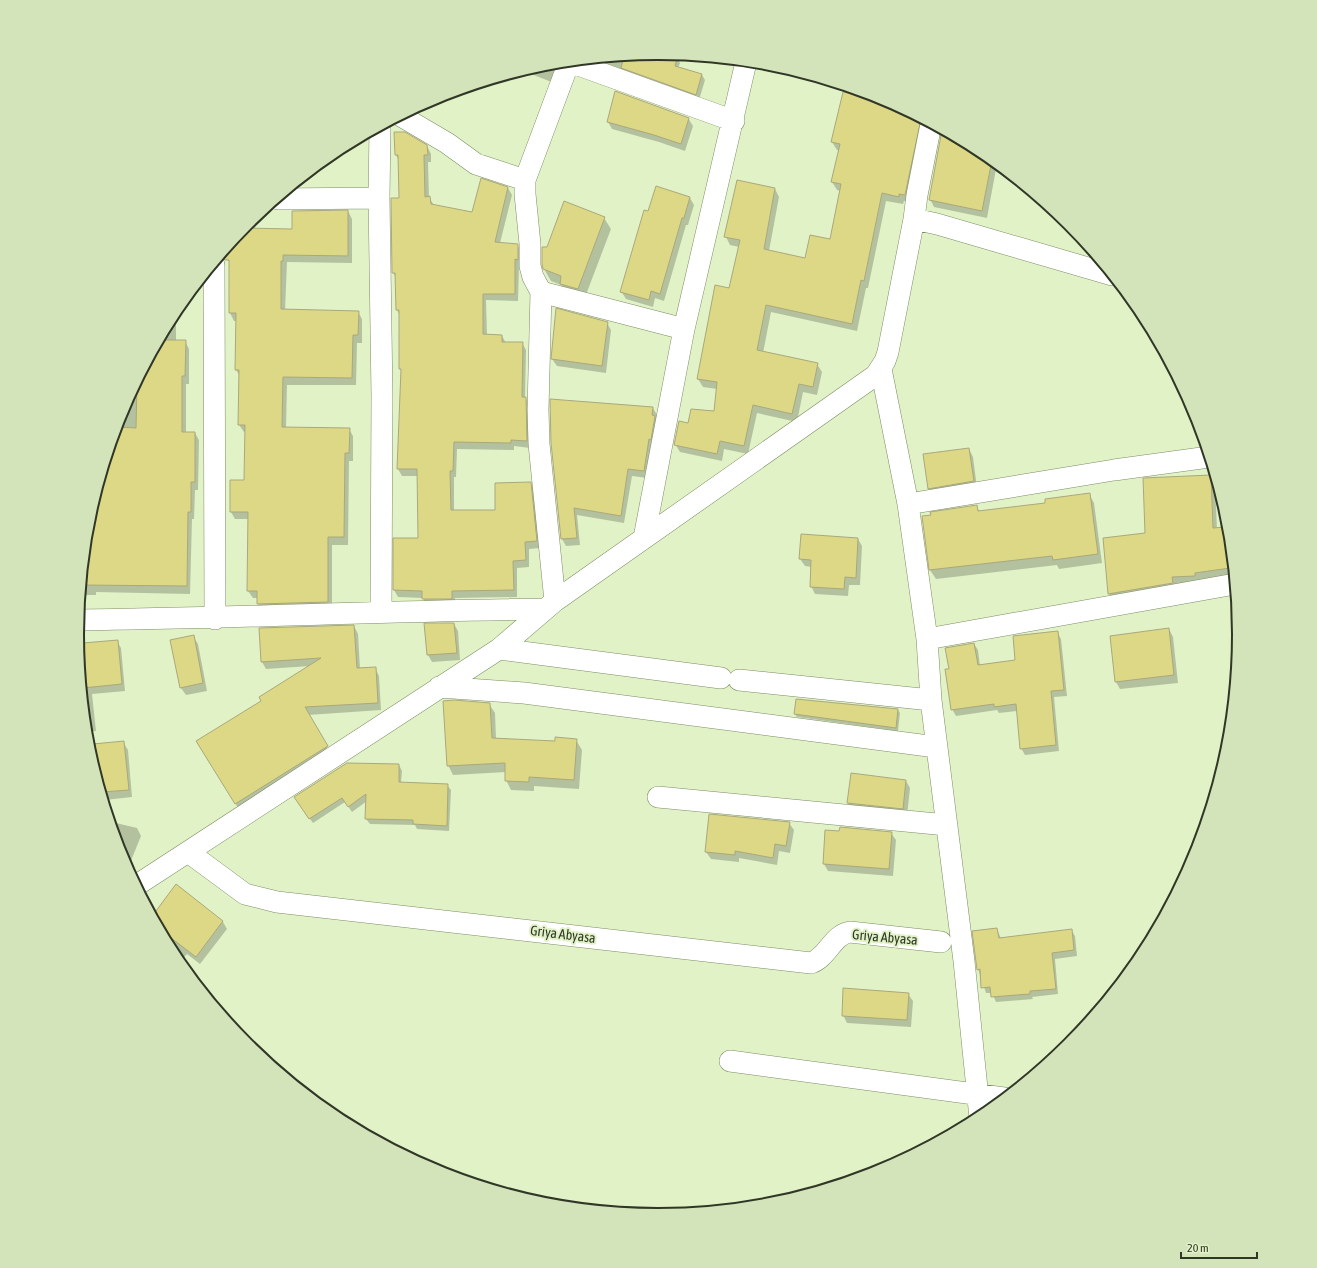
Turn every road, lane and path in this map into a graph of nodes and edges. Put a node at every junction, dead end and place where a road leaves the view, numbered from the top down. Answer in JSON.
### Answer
{"nodes":[{"id":1,"x":579,"y":66,"type":"edge"},
{"id":2,"x":745,"y":67,"type":"edge"},
{"id":3,"x":567,"y":68,"type":"edge"},
{"id":4,"x":406,"y":118,"type":"edge"},
{"id":5,"x":734,"y":121,"type":"junction"},
{"id":6,"x":930,"y":129,"type":"edge"},
{"id":7,"x":380,"y":133,"type":"edge"},
{"id":8,"x":525,"y":180,"type":"junction"},
{"id":9,"x":379,"y":198,"type":"junction"},
{"id":10,"x":284,"y":199,"type":"edge"},
{"id":11,"x":914,"y":219,"type":"junction"},
{"id":12,"x":214,"y":272,"type":"edge"},
{"id":13,"x":1104,"y":273,"type":"edge"},
{"id":14,"x":542,"y":292,"type":"junction"},
{"id":15,"x":684,"y":330,"type":"junction"},
{"id":16,"x":881,"y":369,"type":"junction"},
{"id":17,"x":1205,"y":458,"type":"edge"},
{"id":18,"x":908,"y":504,"type":"junction"},
{"id":19,"x":644,"y":538,"type":"junction"},
{"id":20,"x":1230,"y":585,"type":"edge"},
{"id":21,"x":550,"y":605,"type":"junction"},
{"id":22,"x":381,"y":612,"type":"junction"},
{"id":23,"x":215,"y":619,"type":"junction"},
{"id":24,"x":85,"y":620,"type":"edge"},
{"id":25,"x":927,"y":639,"type":"junction"},
{"id":26,"x":499,"y":649,"type":"junction"},
{"id":27,"x":439,"y":687,"type":"junction"},
{"id":28,"x":930,"y":700,"type":"junction"},
{"id":29,"x":936,"y":747,"type":"junction"},
{"id":30,"x":658,"y":796,"type":"dead end"},
{"id":31,"x":947,"y":825,"type":"junction"},
{"id":32,"x":188,"y":852,"type":"junction"},
{"id":33,"x":141,"y":882,"type":"edge"},
{"id":34,"x":941,"y":942,"type":"dead end"},
{"id":35,"x":730,"y":1061,"type":"dead end"},
{"id":36,"x":979,"y":1096,"type":"junction"},
{"id":37,"x":996,"y":1097,"type":"edge"},
{"id":38,"x":980,"y":1109,"type":"edge"}],
"edges":[{"from":1,"to":5,"type":"street"},
{"from":2,"to":5,"type":"street"},
{"from":3,"to":8,"type":"street"},
{"from":4,"to":8,"type":"street"},
{"from":5,"to":15,"type":"street"},
{"from":6,"to":11,"type":"street"},
{"from":7,"to":9,"type":"street"},
{"from":8,"to":14,"type":"street"},
{"from":9,"to":10,"type":"street"},
{"from":9,"to":22,"type":"street"},
{"from":11,"to":13,"type":"street"},
{"from":11,"to":16,"type":"street"},
{"from":12,"to":23,"type":"street"},
{"from":14,"to":15,"type":"street"},
{"from":14,"to":21,"type":"street"},
{"from":15,"to":19,"type":"street"},
{"from":16,"to":18,"type":"street"},
{"from":16,"to":19,"type":"street"},
{"from":17,"to":18,"type":"street"},
{"from":18,"to":25,"type":"street"},
{"from":19,"to":21,"type":"street"},
{"from":20,"to":25,"type":"street"},
{"from":21,"to":22,"type":"street"},
{"from":21,"to":26,"type":"street"},
{"from":22,"to":23,"type":"street"},
{"from":23,"to":24,"type":"street"},
{"from":25,"to":28,"type":"street"},
{"from":26,"to":27,"type":"street"},
{"from":26,"to":28,"type":"street"},
{"from":27,"to":29,"type":"street"},
{"from":27,"to":32,"type":"street"},
{"from":28,"to":29,"type":"street"},
{"from":29,"to":31,"type":"street"},
{"from":30,"to":31,"type":"street"},
{"from":31,"to":36,"type":"street"},
{"from":32,"to":33,"type":"street"},
{"from":32,"to":34,"type":"street","name":"Griya Abyasa"},
{"from":35,"to":36,"type":"street"},
{"from":36,"to":37,"type":"street"},
{"from":36,"to":38,"type":"street"}]}
